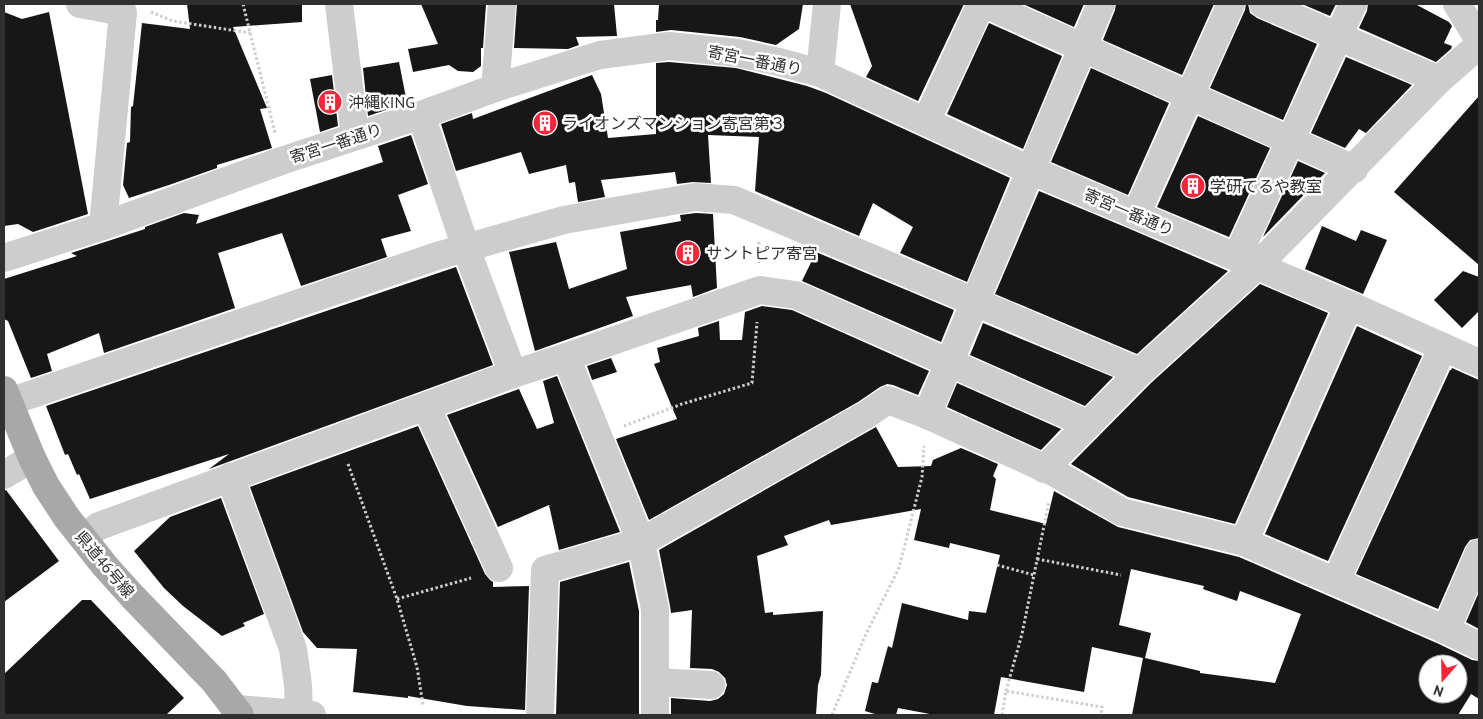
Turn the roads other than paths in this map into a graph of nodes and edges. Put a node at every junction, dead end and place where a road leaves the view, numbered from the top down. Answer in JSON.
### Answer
{"nodes":[{"id":1,"x":80,"y":4,"type":"edge"},
{"id":2,"x":339,"y":4,"type":"edge"},
{"id":3,"x":502,"y":4,"type":"edge"},
{"id":4,"x":827,"y":4,"type":"edge"},
{"id":5,"x":983,"y":4,"type":"edge"},
{"id":6,"x":1101,"y":4,"type":"edge"},
{"id":7,"x":1231,"y":4,"type":"edge"},
{"id":8,"x":1262,"y":4,"type":"edge"},
{"id":9,"x":1353,"y":4,"type":"edge"},
{"id":10,"x":1457,"y":4,"type":"edge"},
{"id":11,"x":1338,"y":36,"type":"junction"},
{"id":12,"x":1479,"y":40,"type":"edge"},
{"id":13,"x":1479,"y":45,"type":"edge"},
{"id":14,"x":1083,"y":47,"type":"junction"},
{"id":15,"x":820,"y":74,"type":"junction"},
{"id":16,"x":1439,"y":80,"type":"junction"},
{"id":17,"x":496,"y":88,"type":"junction"},
{"id":18,"x":1190,"y":95,"type":"junction"},
{"id":19,"x":421,"y":115,"type":"junction"},
{"id":20,"x":926,"y":122,"type":"junction"},
{"id":21,"x":356,"y":136,"type":"junction"},
{"id":22,"x":1290,"y":140,"type":"junction"},
{"id":23,"x":1354,"y":168,"type":"junction"},
{"id":24,"x":1030,"y":170,"type":"junction"},
{"id":25,"x":1136,"y":215,"type":"junction"},
{"id":26,"x":103,"y":226,"type":"junction"},
{"id":27,"x":466,"y":248,"type":"junction"},
{"id":28,"x":4,"y":258,"type":"edge"},
{"id":29,"x":1247,"y":262,"type":"junction"},
{"id":30,"x":975,"y":302,"type":"junction"},
{"id":31,"x":1349,"y":305,"type":"junction"},
{"id":32,"x":1443,"y":347,"type":"junction"},
{"id":33,"x":566,"y":358,"type":"junction"},
{"id":34,"x":949,"y":363,"type":"junction"},
{"id":35,"x":1479,"y":363,"type":"edge"},
{"id":36,"x":1140,"y":372,"type":"junction"},
{"id":37,"x":513,"y":374,"type":"junction"},
{"id":38,"x":6,"y":396,"type":"edge"},
{"id":39,"x":426,"y":406,"type":"junction"},
{"id":40,"x":927,"y":415,"type":"junction"},
{"id":41,"x":1088,"y":424,"type":"junction"},
{"id":42,"x":32,"y":458,"type":"junction"},
{"id":43,"x":1049,"y":471,"type":"junction"},
{"id":44,"x":4,"y":475,"type":"edge"},
{"id":45,"x":230,"y":478,"type":"junction"},
{"id":46,"x":83,"y":538,"type":"junction"},
{"id":47,"x":641,"y":542,"type":"junction"},
{"id":48,"x":1244,"y":542,"type":"junction"},
{"id":49,"x":1479,"y":553,"type":"edge"},
{"id":50,"x":500,"y":568,"type":"dead end"},
{"id":51,"x":1336,"y":581,"type":"junction"},
{"id":52,"x":1446,"y":630,"type":"junction"},
{"id":53,"x":1479,"y":646,"type":"edge"},
{"id":54,"x":655,"y":682,"type":"junction"},
{"id":55,"x":711,"y":685,"type":"dead end"},
{"id":56,"x":239,"y":712,"type":"edge"},
{"id":57,"x":305,"y":715,"type":"edge"},
{"id":58,"x":540,"y":715,"type":"edge"},
{"id":59,"x":655,"y":715,"type":"edge"}],
"edges":[{"from":1,"to":26,"type":"street"},
{"from":2,"to":21,"type":"street"},
{"from":3,"to":17,"type":"street"},
{"from":4,"to":15,"type":"street"},
{"from":5,"to":14,"type":"street"},
{"from":5,"to":20,"type":"street"},
{"from":6,"to":14,"type":"street"},
{"from":7,"to":18,"type":"street"},
{"from":8,"to":11,"type":"street"},
{"from":9,"to":11,"type":"street"},
{"from":10,"to":12,"type":"street"},
{"from":11,"to":16,"type":"street"},
{"from":11,"to":22,"type":"street"},
{"from":13,"to":16,"type":"street"},
{"from":14,"to":18,"type":"street"},
{"from":14,"to":24,"type":"street"},
{"from":15,"to":17,"type":"street","name":"寄宮一番通り"},
{"from":15,"to":20,"type":"street","name":"寄宮一番通り"},
{"from":16,"to":23,"type":"street"},
{"from":17,"to":19,"type":"street","name":"寄宮一番通り"},
{"from":18,"to":22,"type":"street"},
{"from":18,"to":25,"type":"street"},
{"from":19,"to":21,"type":"street","name":"寄宮一番通り"},
{"from":19,"to":27,"type":"street"},
{"from":20,"to":24,"type":"street","name":"寄宮一番通り"},
{"from":21,"to":26,"type":"street","name":"寄宮一番通り"},
{"from":22,"to":23,"type":"street"},
{"from":22,"to":29,"type":"street"},
{"from":23,"to":29,"type":"street"},
{"from":24,"to":25,"type":"street","name":"寄宮一番通り"},
{"from":24,"to":30,"type":"street"},
{"from":25,"to":29,"type":"street","name":"寄宮一番通り"},
{"from":26,"to":28,"type":"street","name":"寄宮一番通り"},
{"from":27,"to":30,"type":"street"},
{"from":27,"to":37,"type":"street"},
{"from":27,"to":38,"type":"street"},
{"from":29,"to":31,"type":"street","name":"寄宮一番通り"},
{"from":29,"to":36,"type":"street"},
{"from":30,"to":34,"type":"street"},
{"from":30,"to":36,"type":"street"},
{"from":31,"to":32,"type":"street","name":"寄宮一番通り"},
{"from":31,"to":48,"type":"street"},
{"from":32,"to":35,"type":"street","name":"寄宮一番通り"},
{"from":32,"to":51,"type":"street"},
{"from":33,"to":34,"type":"street"},
{"from":33,"to":37,"type":"street"},
{"from":33,"to":47,"type":"street"},
{"from":34,"to":40,"type":"street"},
{"from":34,"to":41,"type":"street"},
{"from":36,"to":41,"type":"street"},
{"from":37,"to":39,"type":"street"},
{"from":38,"to":42,"type":"main road","name":"県道46号線"},
{"from":39,"to":45,"type":"street"},
{"from":39,"to":50,"type":"street"},
{"from":40,"to":43,"type":"street"},
{"from":40,"to":47,"type":"street"},
{"from":41,"to":43,"type":"street"},
{"from":42,"to":44,"type":"street"},
{"from":42,"to":46,"type":"main road","name":"県道46号線"},
{"from":43,"to":48,"type":"street"},
{"from":45,"to":46,"type":"street"},
{"from":45,"to":57,"type":"street"},
{"from":46,"to":56,"type":"main road","name":"県道46号線"},
{"from":47,"to":54,"type":"street"},
{"from":47,"to":58,"type":"street"},
{"from":48,"to":51,"type":"street"},
{"from":49,"to":52,"type":"street"},
{"from":51,"to":52,"type":"street"},
{"from":52,"to":53,"type":"street"},
{"from":54,"to":55,"type":"street"},
{"from":54,"to":59,"type":"street"},
{"from":56,"to":57,"type":"street"}]}
